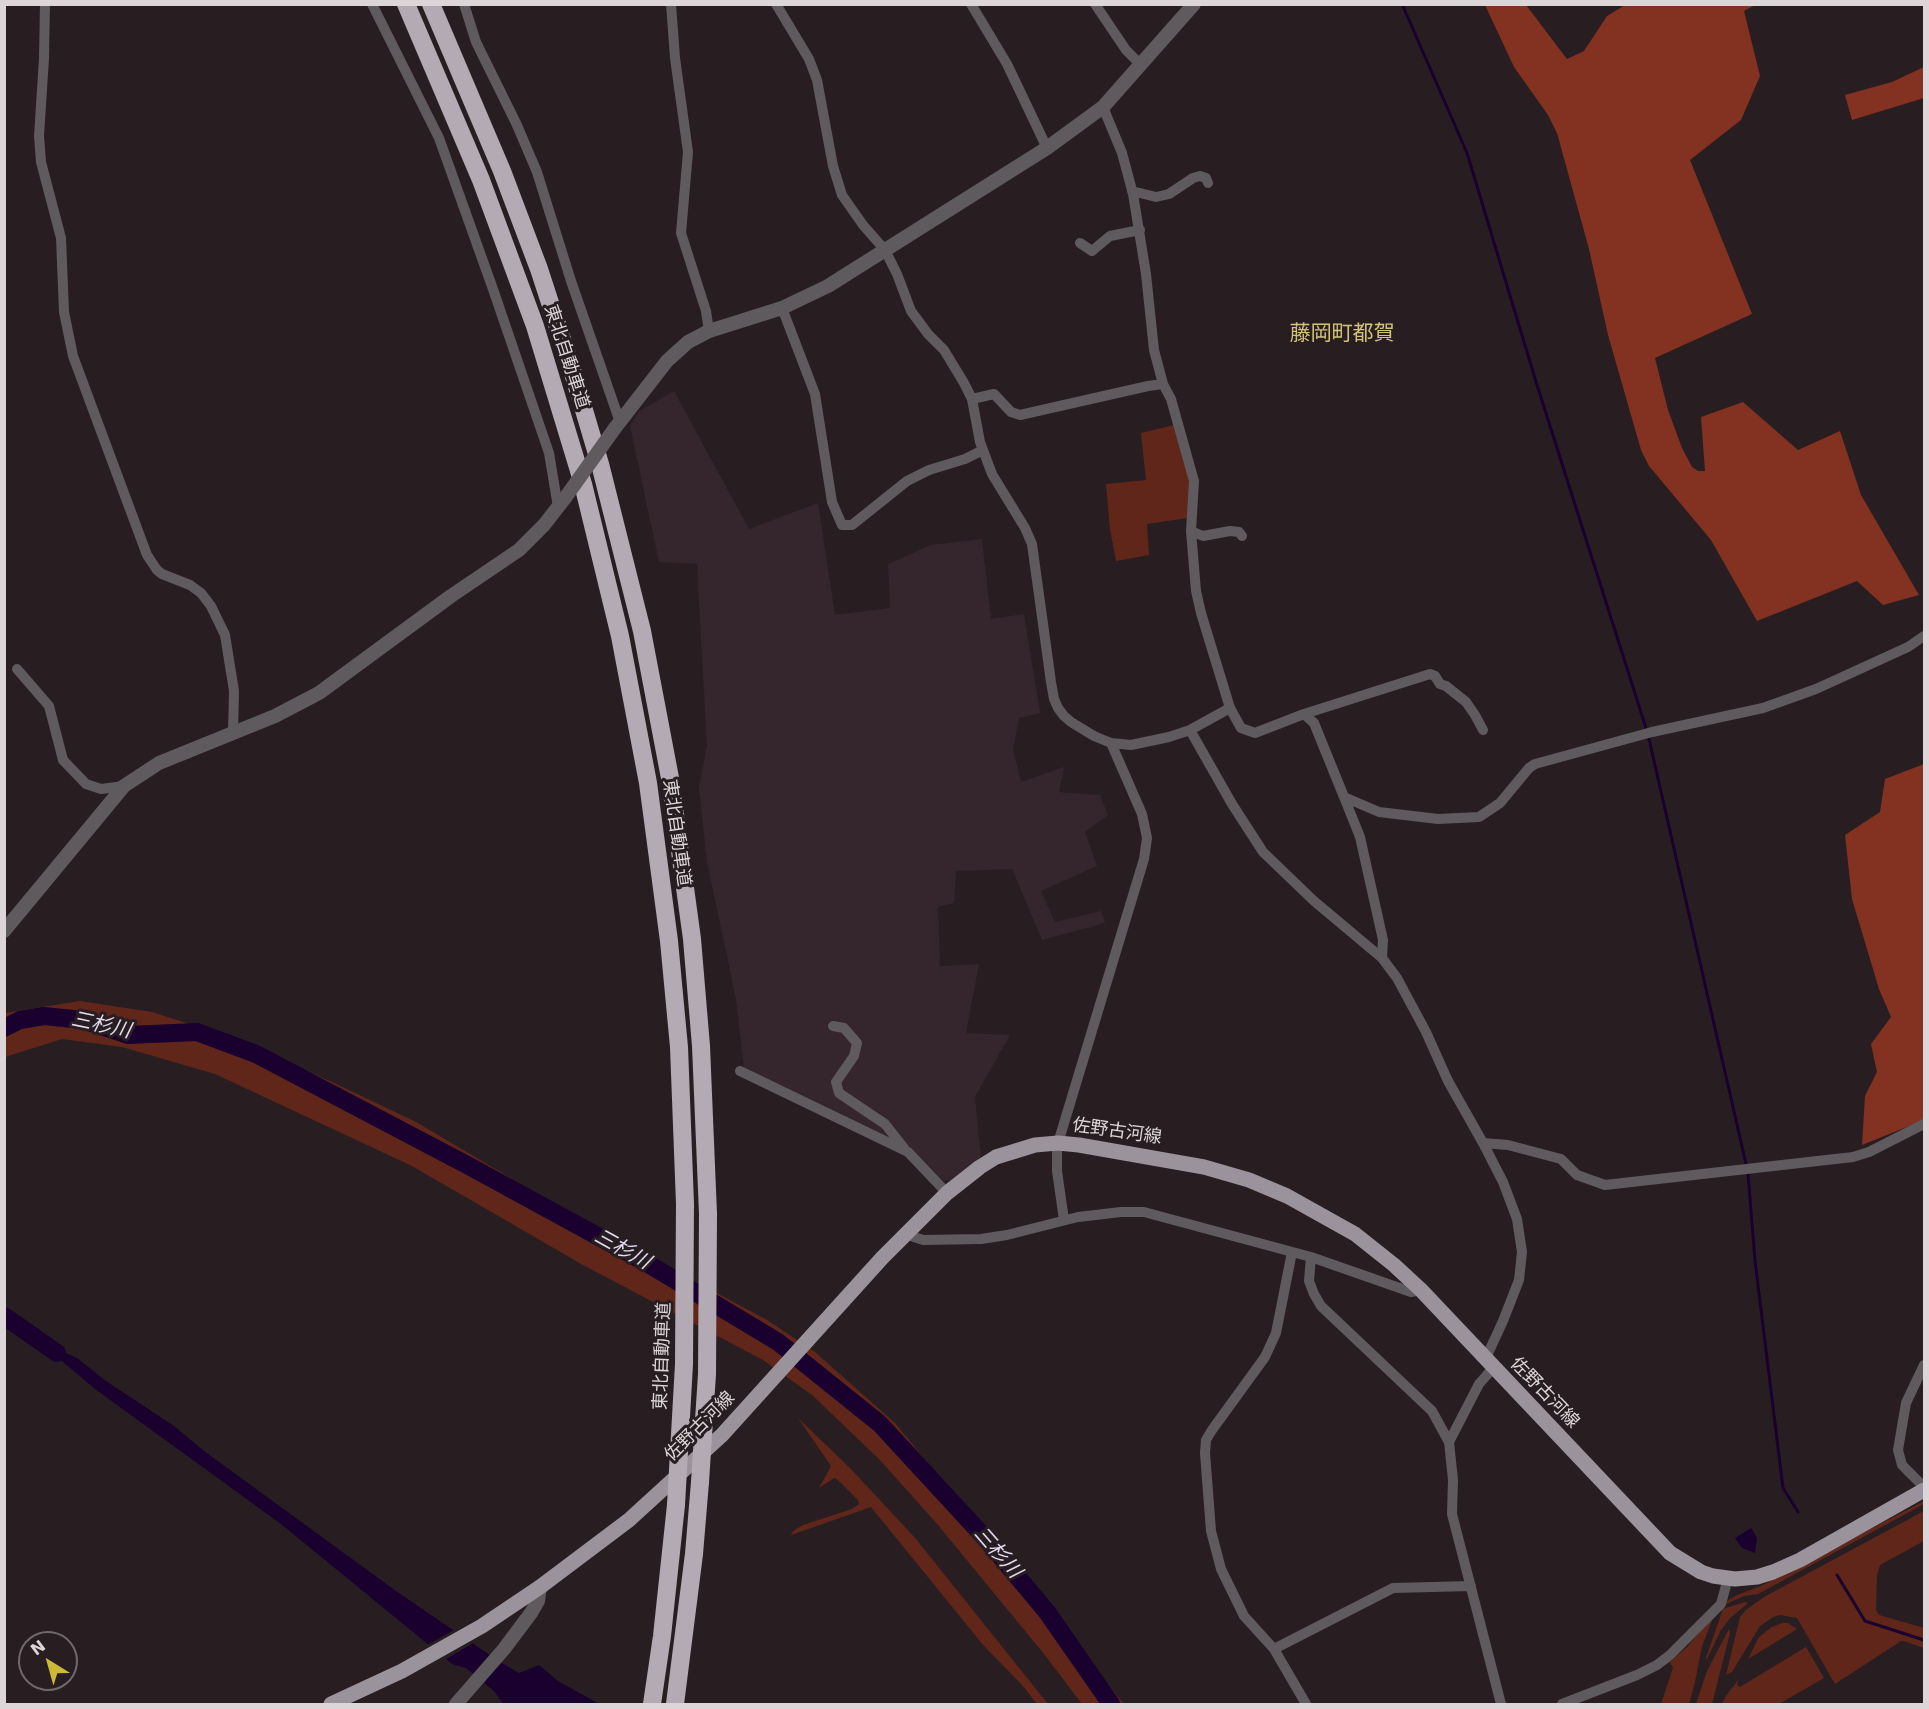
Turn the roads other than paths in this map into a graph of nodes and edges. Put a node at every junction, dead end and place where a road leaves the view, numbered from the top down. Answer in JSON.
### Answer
{"nodes":[{"id":1,"x":45,"y":4,"type":"edge"},
{"id":2,"x":372,"y":4,"type":"edge"},
{"id":3,"x":431,"y":4,"type":"edge"},
{"id":4,"x":444,"y":4,"type":"edge"},
{"id":5,"x":464,"y":4,"type":"edge"},
{"id":6,"x":671,"y":4,"type":"edge"},
{"id":7,"x":776,"y":4,"type":"edge"},
{"id":8,"x":971,"y":4,"type":"edge"},
{"id":9,"x":1095,"y":4,"type":"edge"},
{"id":10,"x":1194,"y":4,"type":"edge"},
{"id":11,"x":407,"y":9,"type":"edge"},
{"id":12,"x":1140,"y":65,"type":"junction"},
{"id":13,"x":1103,"y":107,"type":"junction"},
{"id":14,"x":1047,"y":148,"type":"junction"},
{"id":15,"x":502,"y":171,"type":"junction"},
{"id":16,"x":1208,"y":183,"type":"dead end"},
{"id":17,"x":1132,"y":191,"type":"junction"},
{"id":18,"x":1140,"y":230,"type":"junction"},
{"id":19,"x":1080,"y":243,"type":"dead end"},
{"id":20,"x":885,"y":250,"type":"junction"},
{"id":21,"x":783,"y":308,"type":"junction"},
{"id":22,"x":709,"y":332,"type":"junction"},
{"id":23,"x":1162,"y":384,"type":"junction"},
{"id":24,"x":972,"y":399,"type":"junction"},
{"id":25,"x":617,"y":425,"type":"junction"},
{"id":26,"x":983,"y":450,"type":"junction"},
{"id":27,"x":562,"y":503,"type":"junction"},
{"id":28,"x":1191,"y":531,"type":"junction"},
{"id":29,"x":1242,"y":536,"type":"dead end"},
{"id":30,"x":1924,"y":636,"type":"edge"},
{"id":31,"x":17,"y":669,"type":"dead end"},
{"id":32,"x":1230,"y":708,"type":"junction"},
{"id":33,"x":1304,"y":714,"type":"junction"},
{"id":34,"x":1190,"y":730,"type":"junction"},
{"id":35,"x":1483,"y":730,"type":"dead end"},
{"id":36,"x":233,"y":733,"type":"junction"},
{"id":37,"x":1111,"y":743,"type":"junction"},
{"id":38,"x":124,"y":786,"type":"junction"},
{"id":39,"x":1344,"y":797,"type":"junction"},
{"id":40,"x":4,"y":931,"type":"edge"},
{"id":41,"x":1382,"y":958,"type":"junction"},
{"id":42,"x":833,"y":1026,"type":"dead end"},
{"id":43,"x":740,"y":1071,"type":"dead end"},
{"id":44,"x":1924,"y":1125,"type":"edge"},
{"id":45,"x":1059,"y":1143,"type":"junction"},
{"id":46,"x":1483,"y":1143,"type":"junction"},
{"id":47,"x":908,"y":1152,"type":"junction"},
{"id":48,"x":947,"y":1193,"type":"junction"},
{"id":49,"x":1064,"y":1220,"type":"junction"},
{"id":50,"x":905,"y":1234,"type":"junction"},
{"id":51,"x":1292,"y":1252,"type":"junction"},
{"id":52,"x":1311,"y":1257,"type":"junction"},
{"id":53,"x":1420,"y":1290,"type":"junction"},
{"id":54,"x":1489,"y":1364,"type":"junction"},
{"id":55,"x":1924,"y":1365,"type":"edge"},
{"id":56,"x":1449,"y":1442,"type":"junction"},
{"id":57,"x":1924,"y":1488,"type":"edge"},
{"id":58,"x":1728,"y":1578,"type":"junction"},
{"id":59,"x":1471,"y":1586,"type":"junction"},
{"id":60,"x":540,"y":1587,"type":"junction"},
{"id":61,"x":1274,"y":1649,"type":"junction"},
{"id":62,"x":332,"y":1704,"type":"edge"},
{"id":63,"x":456,"y":1704,"type":"edge"},
{"id":64,"x":652,"y":1704,"type":"edge"},
{"id":65,"x":675,"y":1704,"type":"edge"},
{"id":66,"x":1305,"y":1704,"type":"edge"},
{"id":67,"x":1501,"y":1704,"type":"edge"},
{"id":68,"x":1562,"y":1704,"type":"edge"}],
"edges":[{"from":1,"to":36,"type":"street"},
{"from":2,"to":27,"type":"street"},
{"from":3,"to":15,"type":"highway","name":"東北自動車道"},
{"from":4,"to":15,"type":"highway"},
{"from":5,"to":25,"type":"street"},
{"from":6,"to":22,"type":"street"},
{"from":7,"to":20,"type":"street"},
{"from":8,"to":14,"type":"street"},
{"from":9,"to":12,"type":"street"},
{"from":10,"to":12,"type":"street"},
{"from":11,"to":64,"type":"highway","name":"東北自動車道","bridge":true},
{"from":12,"to":13,"type":"street"},
{"from":13,"to":14,"type":"street"},
{"from":13,"to":17,"type":"street"},
{"from":14,"to":20,"type":"street"},
{"from":15,"to":65,"type":"highway","name":"東北自動車道","bridge":true},
{"from":16,"to":17,"type":"street"},
{"from":17,"to":18,"type":"street"},
{"from":18,"to":19,"type":"street"},
{"from":18,"to":23,"type":"street"},
{"from":20,"to":21,"type":"street"},
{"from":20,"to":24,"type":"street"},
{"from":21,"to":22,"type":"street"},
{"from":21,"to":26,"type":"street"},
{"from":22,"to":25,"type":"street"},
{"from":23,"to":24,"type":"street"},
{"from":23,"to":28,"type":"street"},
{"from":24,"to":26,"type":"street"},
{"from":25,"to":27,"type":"street","bridge":true},
{"from":26,"to":37,"type":"street"},
{"from":27,"to":36,"type":"street"},
{"from":28,"to":29,"type":"street"},
{"from":28,"to":32,"type":"street"},
{"from":30,"to":39,"type":"street"},
{"from":31,"to":38,"type":"street"},
{"from":32,"to":33,"type":"street"},
{"from":32,"to":34,"type":"street"},
{"from":33,"to":35,"type":"street"},
{"from":33,"to":39,"type":"street"},
{"from":34,"to":37,"type":"street"},
{"from":34,"to":41,"type":"street"},
{"from":36,"to":38,"type":"street"},
{"from":37,"to":45,"type":"street"},
{"from":38,"to":40,"type":"street"},
{"from":39,"to":41,"type":"street"},
{"from":41,"to":46,"type":"street"},
{"from":42,"to":47,"type":"street"},
{"from":43,"to":47,"type":"street"},
{"from":44,"to":46,"type":"street"},
{"from":45,"to":48,"type":"main road","name":"佐野古河線"},
{"from":45,"to":49,"type":"street"},
{"from":45,"to":53,"type":"main road","name":"佐野古河線"},
{"from":46,"to":54,"type":"street"},
{"from":47,"to":48,"type":"street"},
{"from":48,"to":50,"type":"main road","name":"佐野古河線"},
{"from":49,"to":50,"type":"street"},
{"from":49,"to":51,"type":"street"},
{"from":50,"to":60,"type":"main road","name":"佐野古河線"},
{"from":51,"to":52,"type":"street"},
{"from":51,"to":61,"type":"street"},
{"from":52,"to":53,"type":"street"},
{"from":52,"to":56,"type":"street"},
{"from":53,"to":54,"type":"main road","name":"佐野古河線"},
{"from":54,"to":56,"type":"street"},
{"from":54,"to":58,"type":"main road","name":"佐野古河線"},
{"from":55,"to":57,"type":"street"},
{"from":56,"to":59,"type":"street"},
{"from":57,"to":58,"type":"main road","name":"佐野古河線"},
{"from":58,"to":68,"type":"street"},
{"from":59,"to":61,"type":"street"},
{"from":59,"to":67,"type":"street"},
{"from":60,"to":62,"type":"main road","name":"佐野古河線"},
{"from":60,"to":63,"type":"street"},
{"from":61,"to":66,"type":"street"}]}
